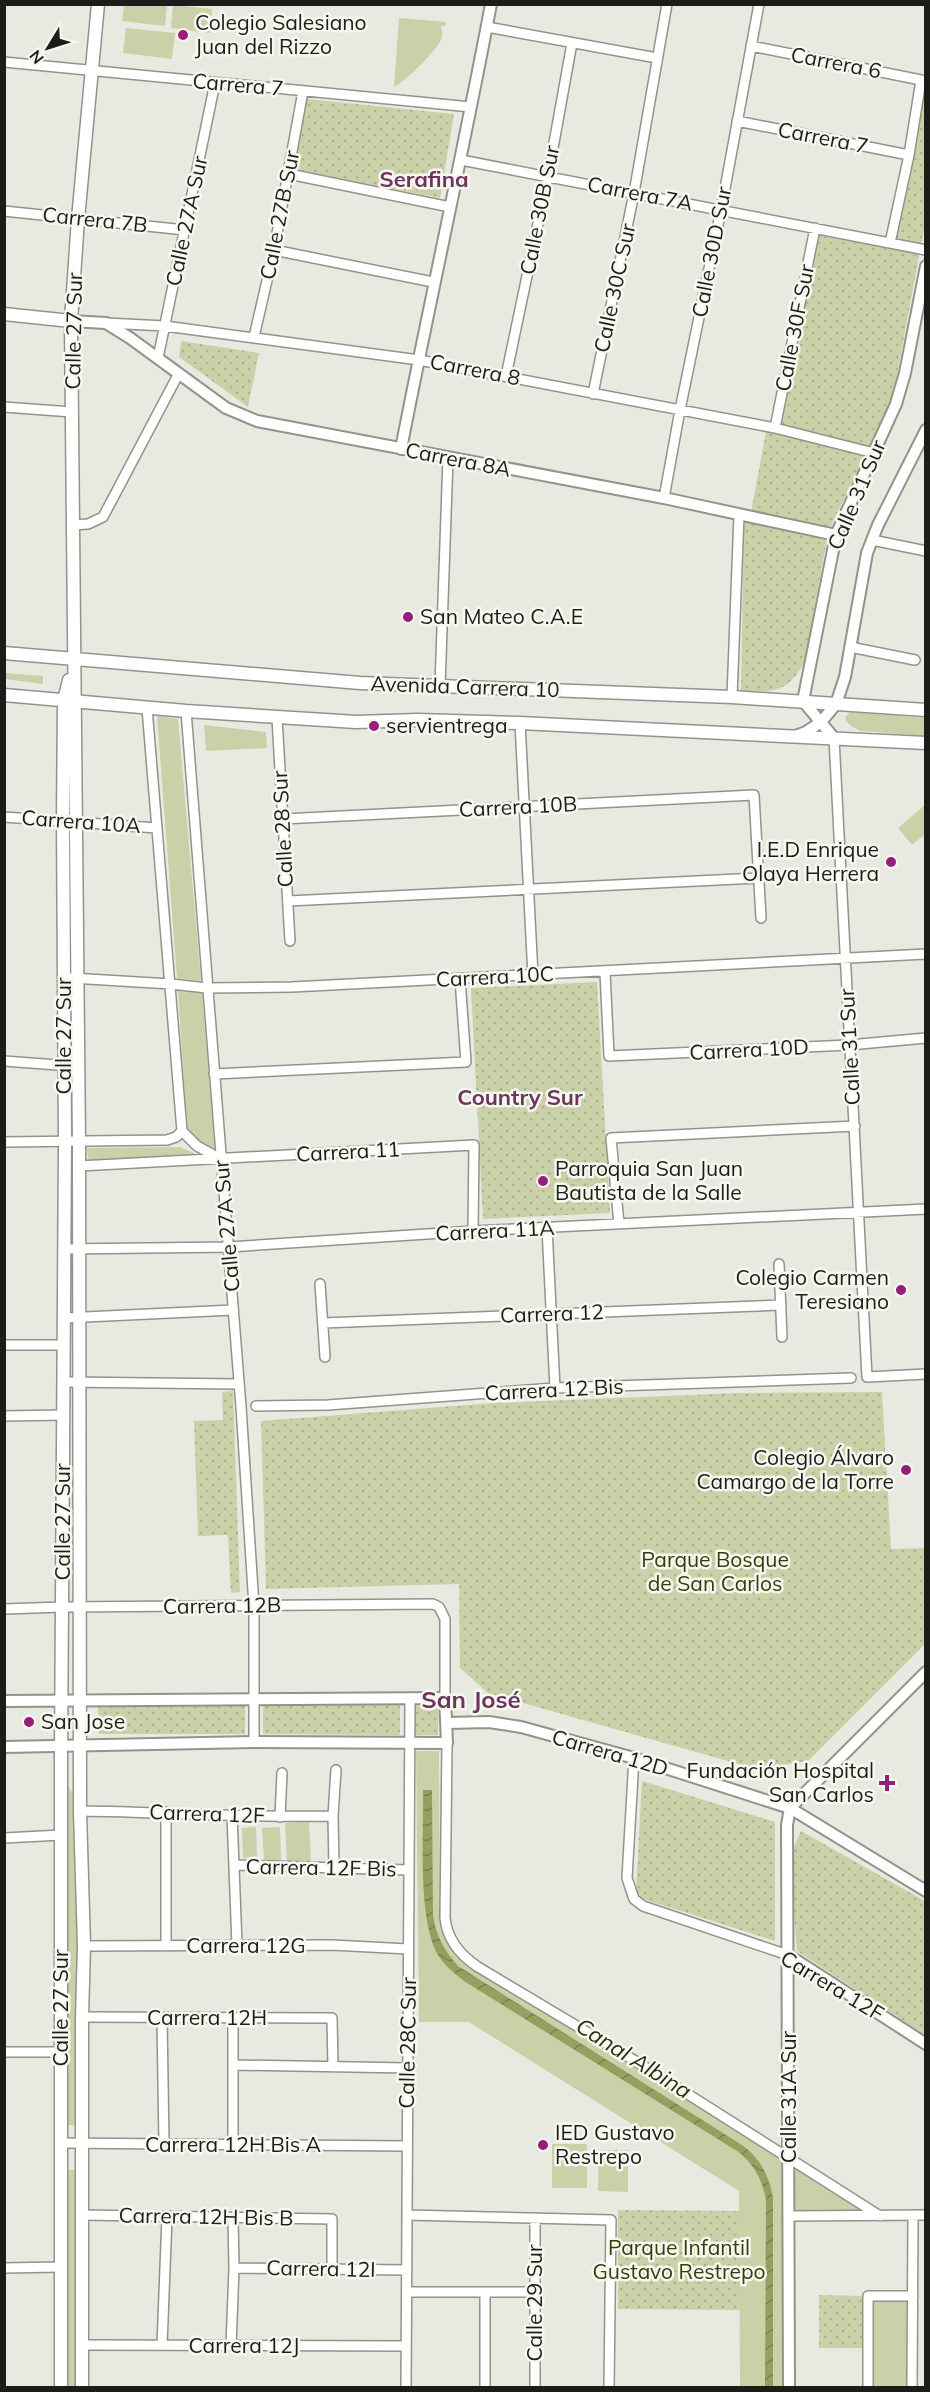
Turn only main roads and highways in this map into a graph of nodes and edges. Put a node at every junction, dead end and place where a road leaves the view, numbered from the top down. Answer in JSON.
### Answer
{"nodes":[{"id":1,"x":98,"y":4,"type":"edge"},
{"id":2,"x":4,"y":314,"type":"edge"},
{"id":3,"x":71,"y":321,"type":"junction"},
{"id":4,"x":4,"y":652,"type":"edge"},
{"id":5,"x":73,"y":658,"type":"junction"},
{"id":6,"x":4,"y":695,"type":"edge"},
{"id":7,"x":69,"y":702,"type":"junction"},
{"id":8,"x":926,"y":710,"type":"edge"},
{"id":9,"x":926,"y":743,"type":"edge"},
{"id":10,"x":70,"y":978,"type":"junction"},
{"id":11,"x":61,"y":2388,"type":"edge"},
{"id":12,"x":82,"y":2388,"type":"edge"}],
"edges":[{"from":1,"to":3,"type":"main road","name":"Calle 27 Sur"},
{"from":2,"to":3,"type":"main road"},
{"from":3,"to":5,"type":"main road","name":"Calle 27 Sur"},
{"from":4,"to":5,"type":"main road","name":"Avenida Carrera 10"},
{"from":5,"to":7,"type":"main road","name":"Calle 27 Sur"},
{"from":5,"to":8,"type":"main road","name":"Avenida Carrera 10"},
{"from":6,"to":7,"type":"main road","name":"Avenida Carrera 10"},
{"from":7,"to":9,"type":"main road","name":"Avenida Carrera 10"},
{"from":7,"to":10,"type":"main road","name":"Calle 27 Sur"},
{"from":10,"to":11,"type":"main road","name":"Calle 27 Sur"},
{"from":10,"to":12,"type":"main road","name":"Calle 27 Sur"}]}
